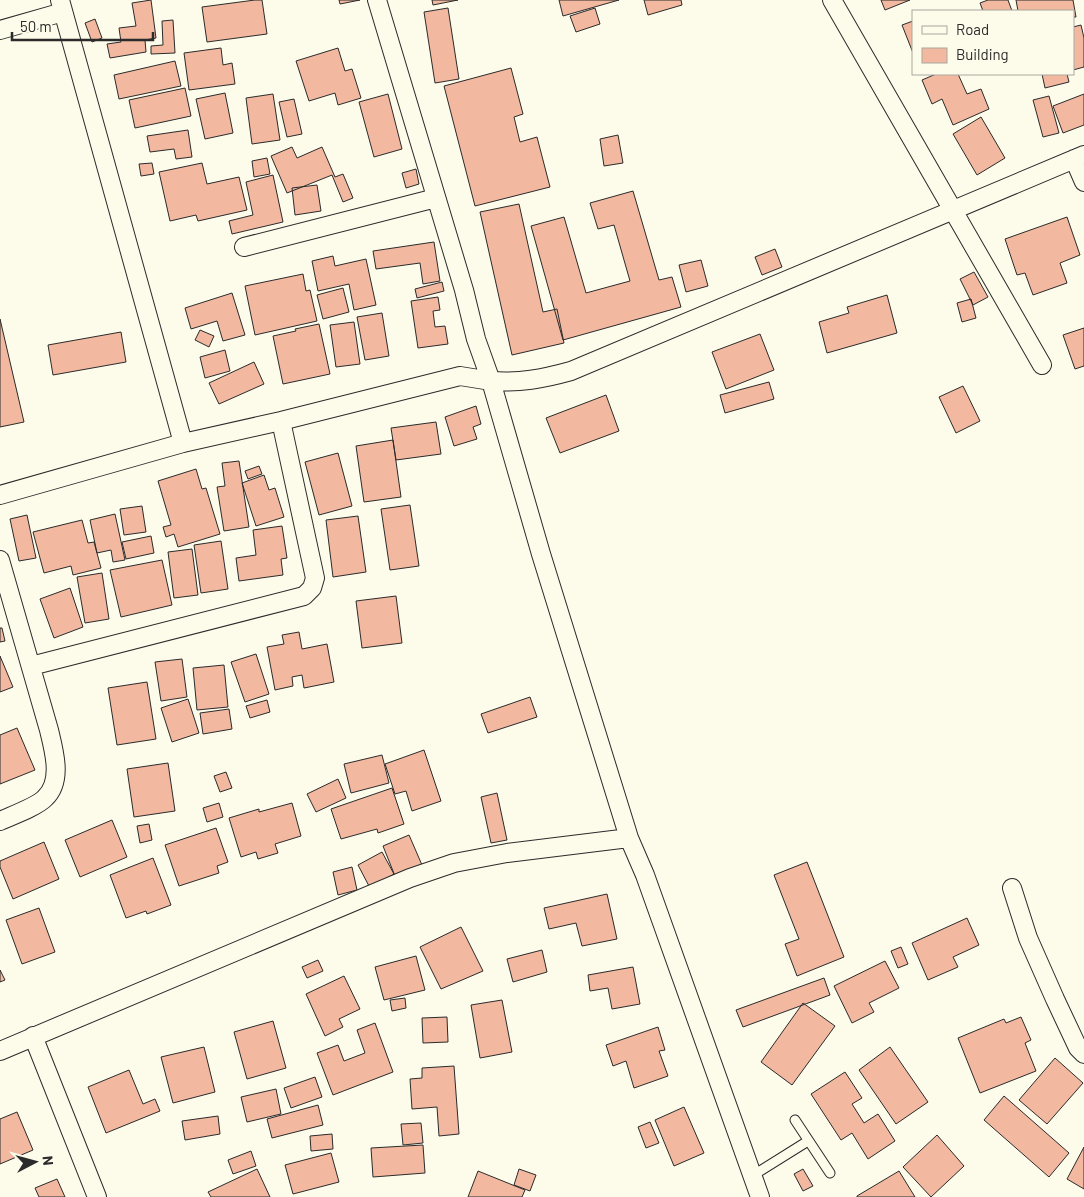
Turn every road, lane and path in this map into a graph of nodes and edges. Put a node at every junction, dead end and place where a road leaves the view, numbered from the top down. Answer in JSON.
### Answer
{"nodes":[{"id":1,"x":377,"y":0,"type":"edge"},
{"id":2,"x":832,"y":0,"type":"edge"},
{"id":3,"x":62,"y":6,"type":"edge"},
{"id":4,"x":0,"y":30,"type":"edge"},
{"id":5,"x":1079,"y":157,"type":"edge"},
{"id":6,"x":1084,"y":182,"type":"edge"},
{"id":7,"x":436,"y":198,"type":"junction"},
{"id":8,"x":952,"y":210,"type":"junction"},
{"id":9,"x":244,"y":247,"type":"dead end"},
{"id":10,"x":1042,"y":365,"type":"dead end"},
{"id":11,"x":491,"y":381,"type":"junction"},
{"id":12,"x":281,"y":421,"type":"junction"},
{"id":13,"x":183,"y":443,"type":"junction"},
{"id":14,"x":0,"y":495,"type":"edge"},
{"id":15,"x":0,"y":560,"type":"edge"},
{"id":16,"x":31,"y":666,"type":"junction"},
{"id":17,"x":0,"y":822,"type":"edge"},
{"id":18,"x":629,"y":838,"type":"junction"},
{"id":19,"x":1012,"y":888,"type":"dead end"},
{"id":20,"x":33,"y":1036,"type":"junction"},
{"id":21,"x":0,"y":1051,"type":"edge"},
{"id":22,"x":1084,"y":1054,"type":"edge"},
{"id":23,"x":794,"y":1120,"type":"dead end"},
{"id":24,"x":808,"y":1141,"type":"junction"},
{"id":25,"x":830,"y":1173,"type":"dead end"},
{"id":26,"x":752,"y":1176,"type":"junction"},
{"id":27,"x":97,"y":1197,"type":"edge"},
{"id":28,"x":760,"y":1197,"type":"edge"}],
"edges":[{"from":1,"to":7,"type":"street"},
{"from":2,"to":8,"type":"street"},
{"from":3,"to":4,"type":"street"},
{"from":3,"to":13,"type":"street"},
{"from":5,"to":6,"type":"street"},
{"from":5,"to":8,"type":"street"},
{"from":7,"to":9,"type":"street"},
{"from":7,"to":11,"type":"street"},
{"from":8,"to":10,"type":"street"},
{"from":8,"to":11,"type":"street"},
{"from":11,"to":12,"type":"street"},
{"from":11,"to":18,"type":"street"},
{"from":12,"to":13,"type":"street"},
{"from":12,"to":16,"type":"street"},
{"from":13,"to":14,"type":"street"},
{"from":15,"to":16,"type":"street"},
{"from":16,"to":17,"type":"street"},
{"from":18,"to":20,"type":"street"},
{"from":18,"to":26,"type":"street"},
{"from":19,"to":22,"type":"street"},
{"from":20,"to":21,"type":"street"},
{"from":20,"to":27,"type":"street"},
{"from":23,"to":24,"type":"lane"},
{"from":24,"to":25,"type":"lane"},
{"from":24,"to":26,"type":"lane"},
{"from":26,"to":28,"type":"street"}]}
